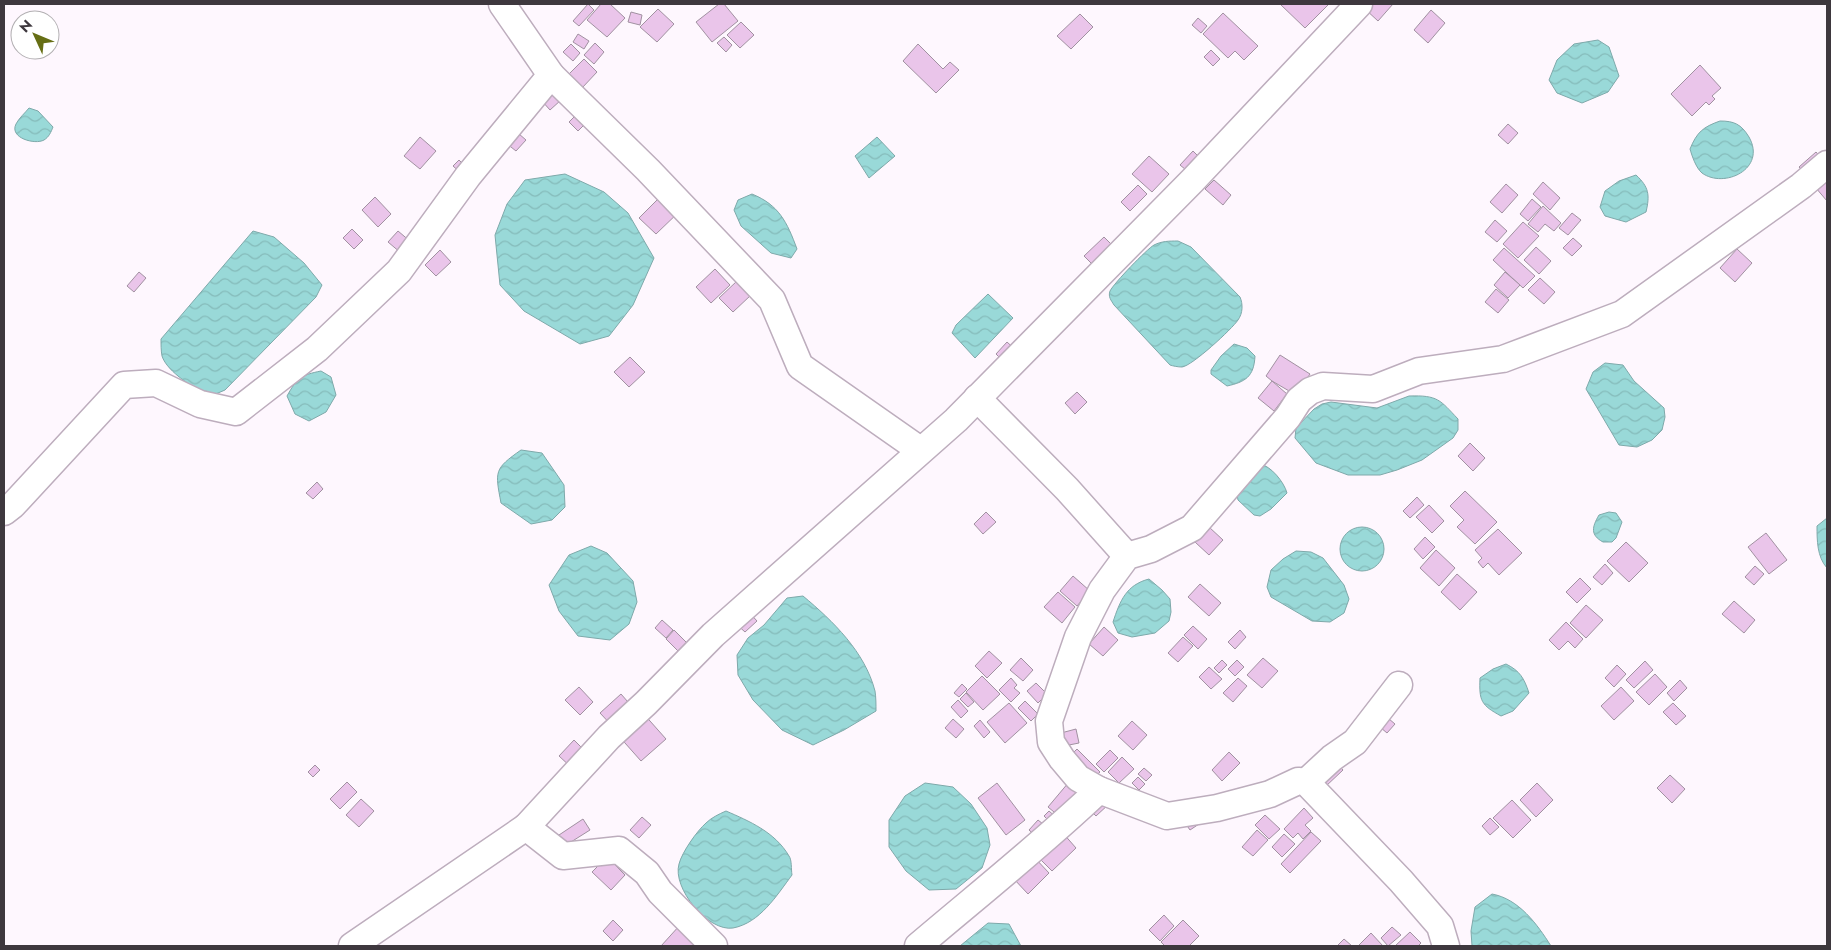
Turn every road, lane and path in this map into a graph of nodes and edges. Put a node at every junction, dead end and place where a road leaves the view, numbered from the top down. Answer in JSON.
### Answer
{"nodes":[{"id":1,"x":502,"y":4,"type":"edge"},
{"id":2,"x":1359,"y":4,"type":"edge"},
{"id":3,"x":551,"y":75,"type":"junction"},
{"id":4,"x":1827,"y":164,"type":"edge"},
{"id":5,"x":977,"y":398,"type":"junction"},
{"id":6,"x":920,"y":450,"type":"junction"},
{"id":7,"x":4,"y":512,"type":"edge"},
{"id":8,"x":1127,"y":556,"type":"junction"},
{"id":9,"x":1399,"y":684,"type":"dead end"},
{"id":10,"x":1306,"y":782,"type":"junction"},
{"id":11,"x":1099,"y":790,"type":"junction"},
{"id":12,"x":526,"y":827,"type":"junction"},
{"id":13,"x":352,"y":946,"type":"edge"},
{"id":14,"x":714,"y":946,"type":"edge"},
{"id":15,"x":918,"y":946,"type":"edge"},
{"id":16,"x":1446,"y":946,"type":"edge"}],
"edges":[{"from":1,"to":3,"type":"street"},
{"from":2,"to":5,"type":"street"},
{"from":3,"to":6,"type":"street"},
{"from":3,"to":7,"type":"street"},
{"from":4,"to":8,"type":"street"},
{"from":5,"to":6,"type":"street"},
{"from":5,"to":8,"type":"street"},
{"from":6,"to":12,"type":"street"},
{"from":8,"to":11,"type":"street"},
{"from":9,"to":10,"type":"street"},
{"from":10,"to":11,"type":"street"},
{"from":10,"to":16,"type":"street"},
{"from":11,"to":15,"type":"street"},
{"from":12,"to":13,"type":"street"},
{"from":12,"to":14,"type":"street"}]}
